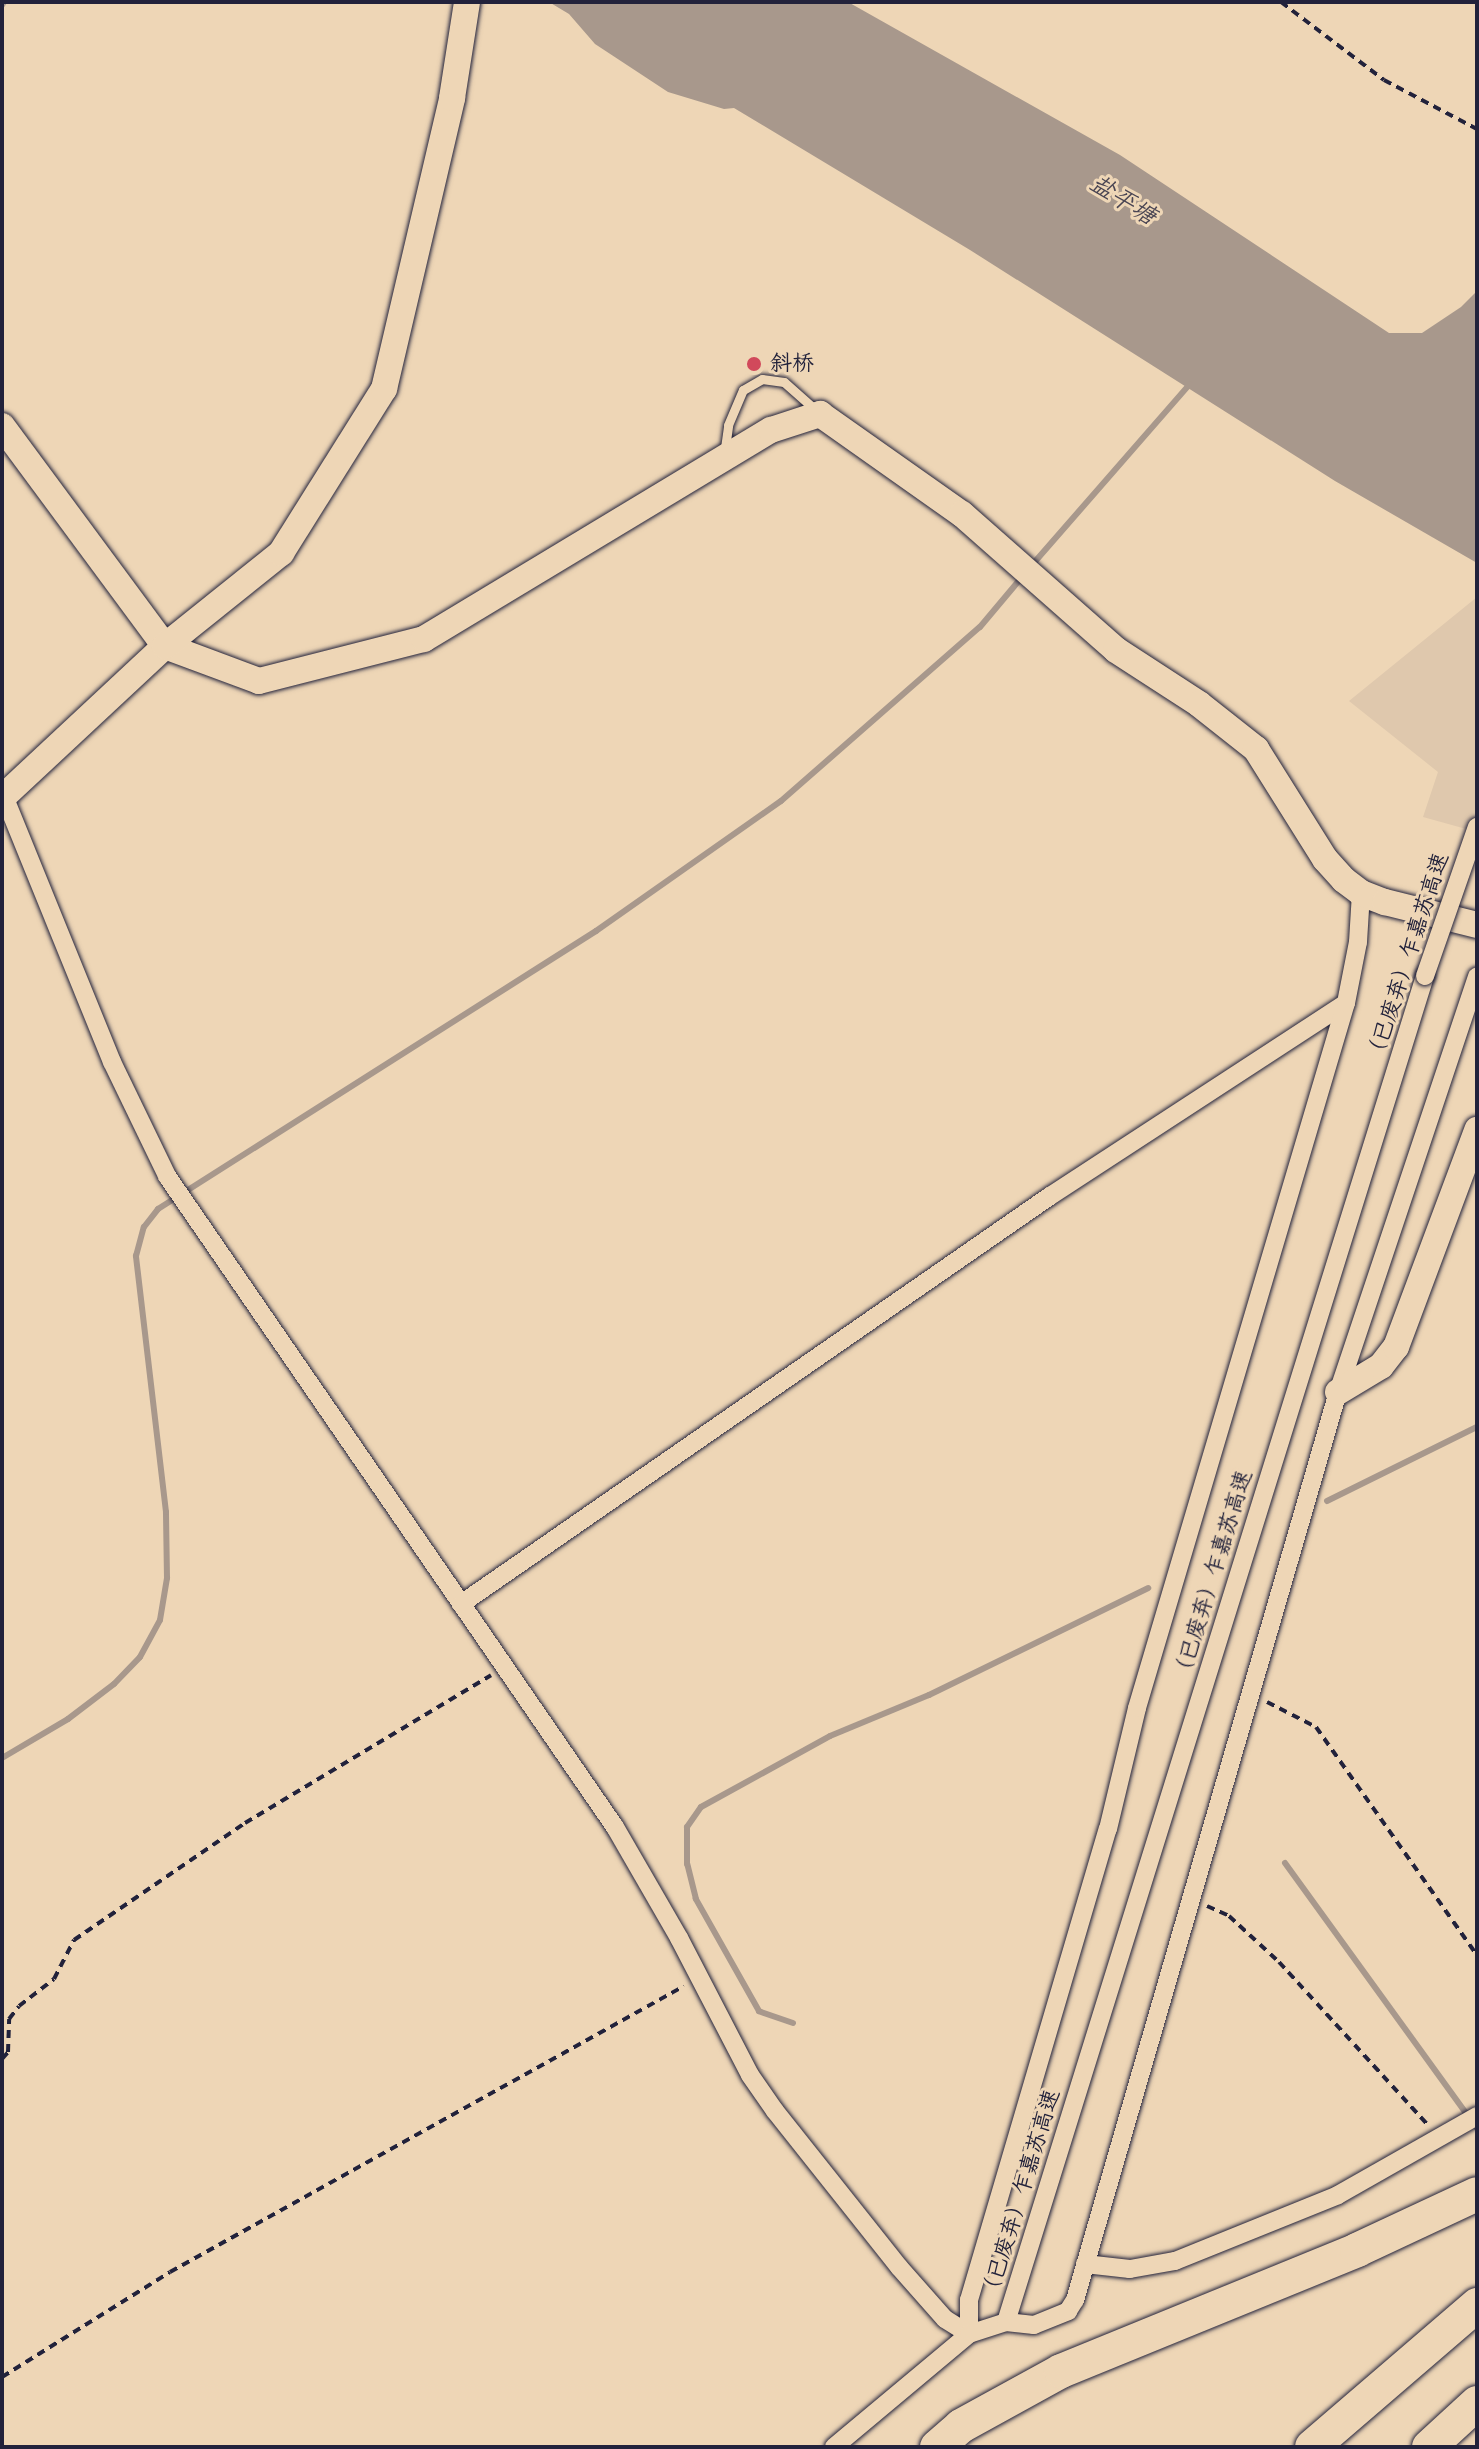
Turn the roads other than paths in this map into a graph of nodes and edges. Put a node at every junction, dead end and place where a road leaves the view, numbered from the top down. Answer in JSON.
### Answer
{"nodes":[{"id":1,"x":467,"y":2,"type":"edge"},
{"id":2,"x":820,"y":414,"type":"junction"},
{"id":3,"x":2,"y":426,"type":"edge"},
{"id":4,"x":723,"y":458,"type":"junction"},
{"id":5,"x":165,"y":646,"type":"junction"},
{"id":6,"x":3,"y":797,"type":"edge"},
{"id":7,"x":1477,"y":827,"type":"edge"},
{"id":8,"x":1361,"y":893,"type":"junction"},
{"id":9,"x":1477,"y":925,"type":"edge"},
{"id":10,"x":1474,"y":985,"type":"edge"},
{"id":11,"x":1346,"y":1003,"type":"junction"},
{"id":12,"x":1477,"y":1130,"type":"edge"},
{"id":13,"x":1338,"y":1392,"type":"junction"},
{"id":14,"x":461,"y":1604,"type":"junction"},
{"id":15,"x":1477,"y":2116,"type":"edge"},
{"id":16,"x":1477,"y":2194,"type":"edge"},
{"id":17,"x":1085,"y":2264,"type":"junction"},
{"id":18,"x":1477,"y":2305,"type":"edge"},
{"id":19,"x":1006,"y":2322,"type":"junction"},
{"id":20,"x":969,"y":2334,"type":"junction"},
{"id":21,"x":1477,"y":2403,"type":"edge"},
{"id":22,"x":834,"y":2447,"type":"edge"},
{"id":23,"x":937,"y":2447,"type":"edge"},
{"id":24,"x":1312,"y":2447,"type":"edge"},
{"id":25,"x":1429,"y":2447,"type":"edge"}],
"edges":[{"from":1,"to":5,"type":"street"},
{"from":2,"to":4,"type":"street"},
{"from":2,"to":4,"type":"lane"},
{"from":2,"to":8,"type":"street"},
{"from":3,"to":5,"type":"street"},
{"from":4,"to":5,"type":"street"},
{"from":5,"to":6,"type":"street"},
{"from":6,"to":14,"type":"street"},
{"from":7,"to":19,"type":"street","name":"（已废弃）乍嘉苏高速","bridge":true},
{"from":8,"to":9,"type":"street"},
{"from":8,"to":11,"type":"street"},
{"from":10,"to":13,"type":"street","name":"（已废弃）乍嘉苏高速"},
{"from":11,"to":14,"type":"street"},
{"from":11,"to":20,"type":"street"},
{"from":12,"to":13,"type":"street"},
{"from":13,"to":17,"type":"street","name":"（已废弃）乍嘉苏高速"},
{"from":14,"to":20,"type":"street"},
{"from":15,"to":17,"type":"street"},
{"from":16,"to":23,"type":"highway"},
{"from":17,"to":19,"type":"street","name":"（已废弃）乍嘉苏高速"},
{"from":18,"to":24,"type":"highway"},
{"from":19,"to":20,"type":"street"},
{"from":20,"to":22,"type":"street"},
{"from":21,"to":25,"type":"highway"}]}
